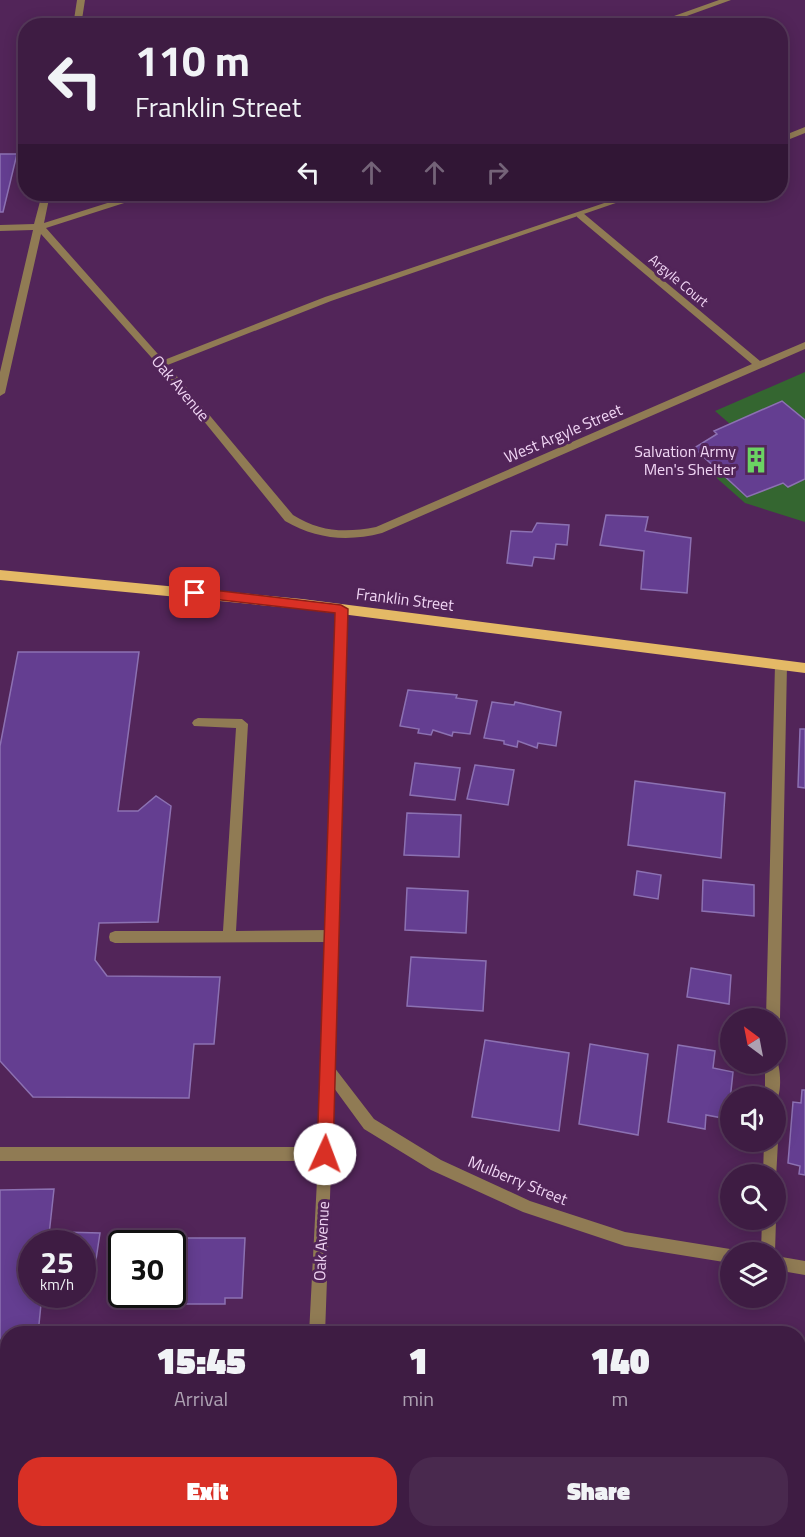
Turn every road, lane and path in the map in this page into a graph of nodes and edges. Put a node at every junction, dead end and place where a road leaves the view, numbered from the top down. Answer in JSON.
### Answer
{"nodes":[{"id":1,"x":81,"y":0,"type":"edge"},
{"id":2,"x":727,"y":0,"type":"edge"},
{"id":3,"x":78,"y":18,"type":"edge"},
{"id":4,"x":674,"y":18,"type":"edge"},
{"id":5,"x":805,"y":130,"type":"edge"},
{"id":6,"x":788,"y":137,"type":"edge"},
{"id":7,"x":45,"y":201,"type":"edge"},
{"id":8,"x":121,"y":201,"type":"edge"},
{"id":9,"x":619,"y":201,"type":"edge"},
{"id":10,"x":580,"y":215,"type":"junction"},
{"id":11,"x":40,"y":227,"type":"junction"},
{"id":12,"x":0,"y":228,"type":"edge"},
{"id":13,"x":805,"y":345,"type":"edge"},
{"id":14,"x":162,"y":364,"type":"junction"},
{"id":15,"x":759,"y":365,"type":"junction"},
{"id":16,"x":0,"y":393,"type":"edge"},
{"id":17,"x":329,"y":536,"type":"joint"},
{"id":18,"x":0,"y":575,"type":"edge"},
{"id":19,"x":341,"y":609,"type":"junction"},
{"id":20,"x":781,"y":665,"type":"junction"},
{"id":21,"x":805,"y":668,"type":"edge"},
{"id":22,"x":198,"y":723,"type":"dead end"},
{"id":23,"x":229,"y":936,"type":"junction"},
{"id":24,"x":332,"y":936,"type":"junction"},
{"id":25,"x":115,"y":937,"type":"dead end"},
{"id":26,"x":773,"y":1008,"type":"edge"},
{"id":27,"x":328,"y":1069,"type":"junction"},
{"id":28,"x":0,"y":1154,"type":"edge"},
{"id":29,"x":325,"y":1154,"type":"junction"},
{"id":30,"x":720,"y":1254,"type":"edge"},
{"id":31,"x":786,"y":1265,"type":"edge"},
{"id":32,"x":805,"y":1268,"type":"edge"},
{"id":33,"x":317,"y":1326,"type":"edge"}],
"edges":[{"from":1,"to":3,"type":"street"},
{"from":2,"to":4,"type":"street"},
{"from":5,"to":6,"type":"street"},
{"from":7,"to":11,"type":"street"},
{"from":8,"to":11,"type":"street"},
{"from":9,"to":10,"type":"street"},
{"from":10,"to":14,"type":"street"},
{"from":10,"to":15,"type":"street","name":"Argyle Court"},
{"from":11,"to":12,"type":"street"},
{"from":11,"to":14,"type":"street","name":"Oak Avenue"},
{"from":11,"to":16,"type":"street"},
{"from":13,"to":15,"type":"street","name":"West Argyle Street"},
{"from":14,"to":17,"type":"street","name":"Oak Avenue"},
{"from":15,"to":17,"type":"street","name":"West Argyle Street"},
{"from":18,"to":19,"type":"main road","name":"Franklin Street"},
{"from":19,"to":20,"type":"main road","name":"Franklin Street"},
{"from":19,"to":24,"type":"street","name":"Oak Avenue"},
{"from":20,"to":21,"type":"main road","name":"Franklin Street"},
{"from":20,"to":26,"type":"street"},
{"from":22,"to":23,"type":"street"},
{"from":23,"to":24,"type":"street"},
{"from":23,"to":25,"type":"street"},
{"from":24,"to":27,"type":"street","name":"Oak Avenue"},
{"from":27,"to":29,"type":"street","name":"Oak Avenue"},
{"from":27,"to":30,"type":"street","name":"Mulberry Street"},
{"from":28,"to":29,"type":"street"},
{"from":29,"to":33,"type":"street","name":"Oak Avenue"},
{"from":31,"to":32,"type":"street"}]}
